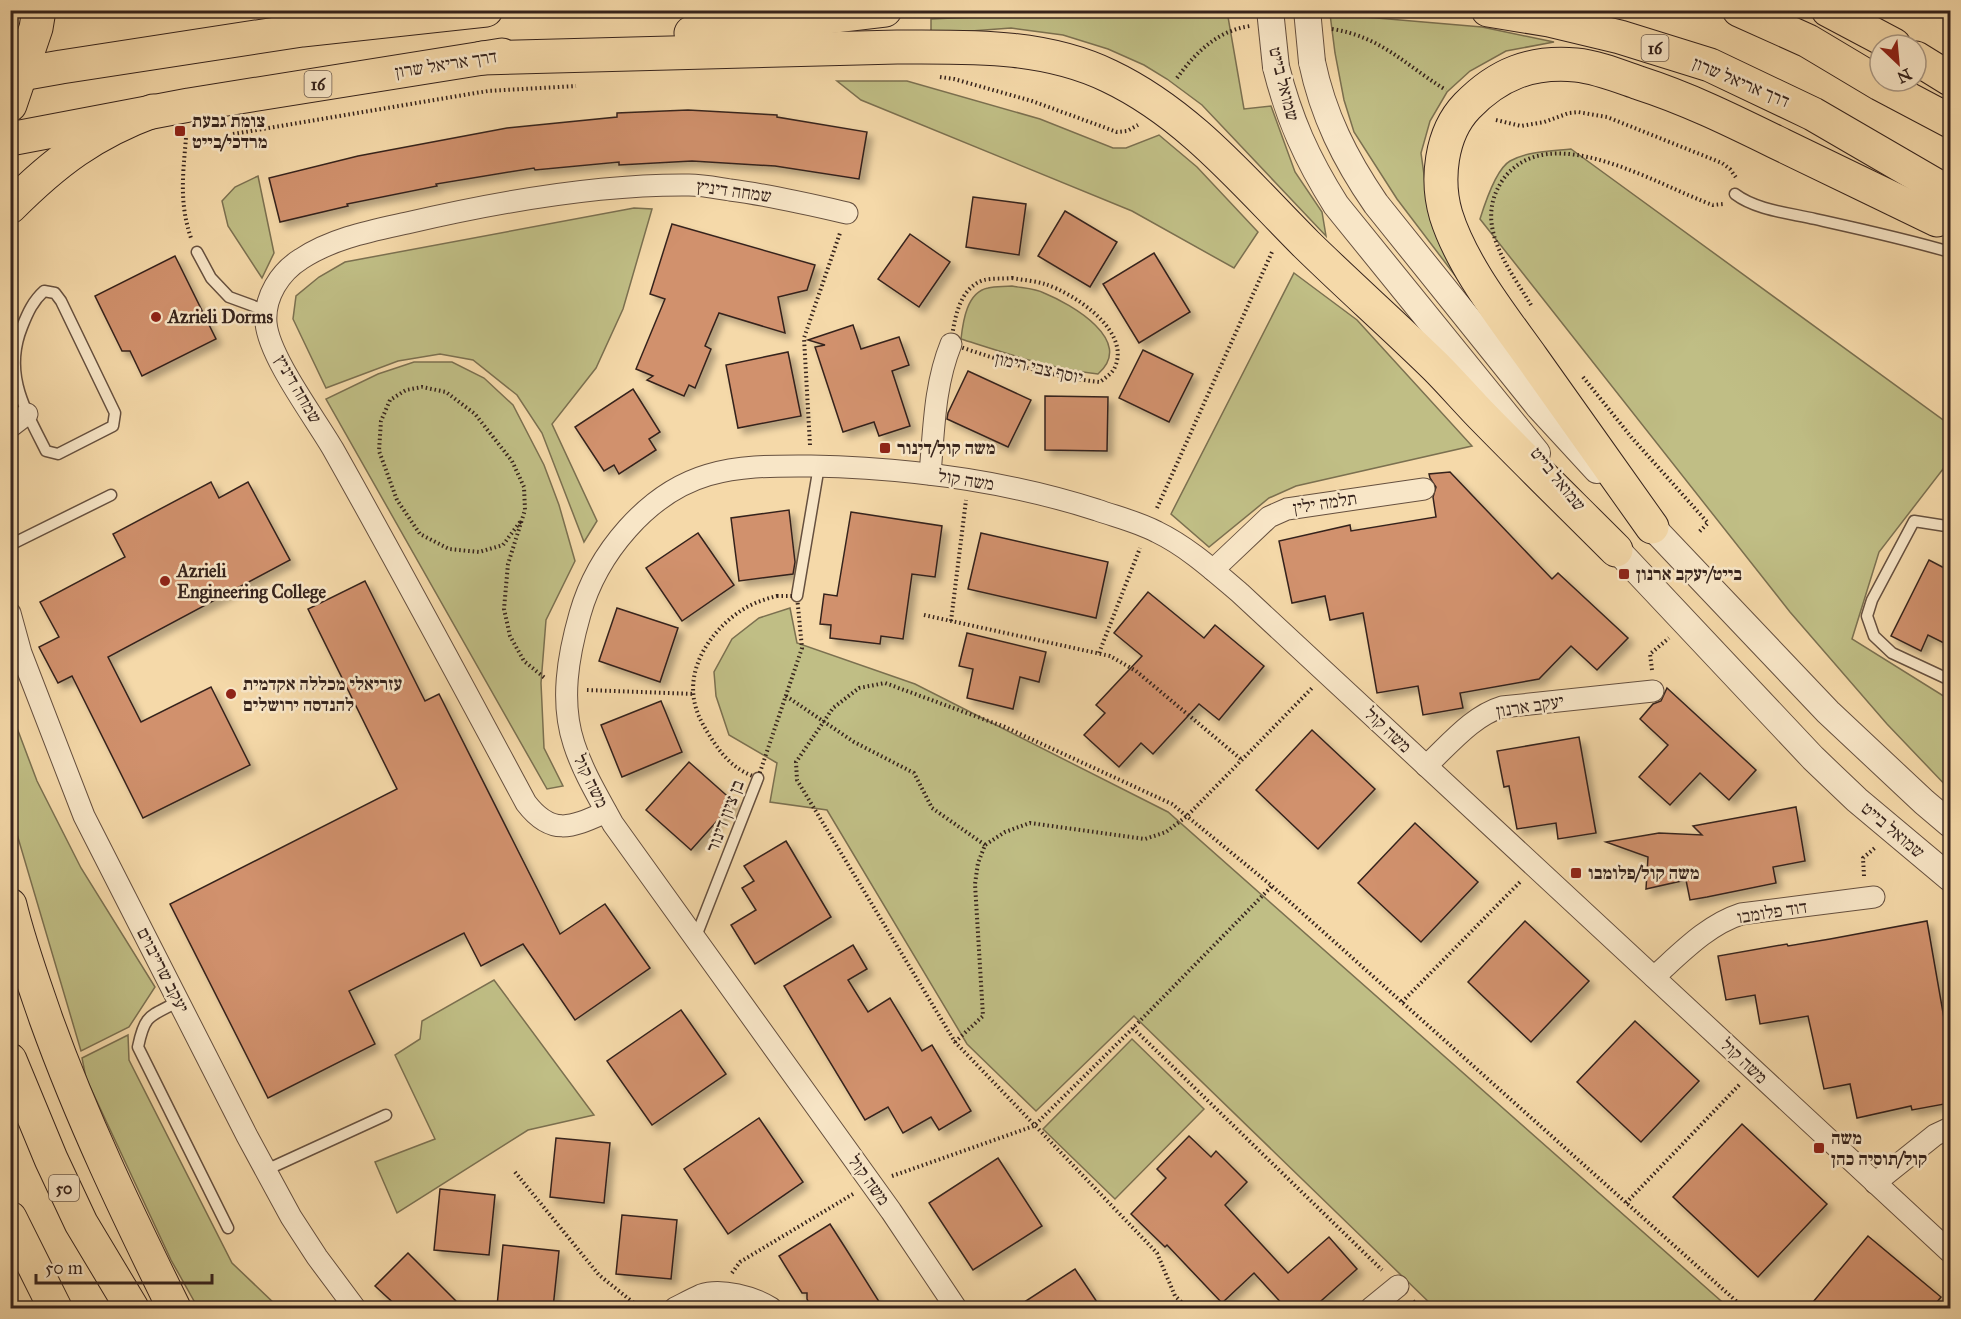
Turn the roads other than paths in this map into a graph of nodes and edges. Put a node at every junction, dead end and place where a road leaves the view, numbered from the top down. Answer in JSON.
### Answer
{"nodes":[{"id":1,"x":39,"y":10,"type":"edge"},
{"id":2,"x":416,"y":10,"type":"edge"},
{"id":3,"x":486,"y":10,"type":"edge"},
{"id":4,"x":885,"y":10,"type":"edge"},
{"id":5,"x":1270,"y":10,"type":"edge"},
{"id":6,"x":1307,"y":10,"type":"edge"},
{"id":7,"x":1488,"y":10,"type":"edge"},
{"id":8,"x":1739,"y":10,"type":"edge"},
{"id":9,"x":1828,"y":10,"type":"edge"},
{"id":10,"x":302,"y":30,"type":"junction"},
{"id":11,"x":1871,"y":33,"type":"edge"},
{"id":12,"x":482,"y":58,"type":"junction"},
{"id":13,"x":1928,"y":65,"type":"edge"},
{"id":14,"x":16,"y":75,"type":"edge"},
{"id":15,"x":1950,"y":79,"type":"edge"},
{"id":16,"x":10,"y":105,"type":"edge"},
{"id":17,"x":153,"y":111,"type":"junction"},
{"id":18,"x":1950,"y":121,"type":"edge"},
{"id":19,"x":10,"y":139,"type":"edge"},
{"id":20,"x":1735,"y":194,"type":"road end"},
{"id":21,"x":10,"y":207,"type":"edge"},
{"id":22,"x":847,"y":213,"type":"road end"},
{"id":23,"x":198,"y":252,"type":"road end"},
{"id":24,"x":1950,"y":252,"type":"edge"},
{"id":25,"x":267,"y":311,"type":"junction"},
{"id":26,"x":951,"y":344,"type":"road end"},
{"id":27,"x":19,"y":420,"type":"edge"},
{"id":28,"x":815,"y":466,"type":"junction"},
{"id":29,"x":930,"y":474,"type":"junction"},
{"id":30,"x":1424,"y":489,"type":"dead end"},
{"id":31,"x":111,"y":495,"type":"dead end"},
{"id":32,"x":1946,"y":526,"type":"dead end"},
{"id":33,"x":1652,"y":527,"type":"junction"},
{"id":34,"x":10,"y":546,"type":"edge"},
{"id":35,"x":1616,"y":550,"type":"junction"},
{"id":36,"x":1213,"y":570,"type":"junction"},
{"id":37,"x":797,"y":596,"type":"road end"},
{"id":38,"x":10,"y":613,"type":"edge"},
{"id":39,"x":1950,"y":680,"type":"edge"},
{"id":40,"x":1652,"y":683,"type":"road end"},
{"id":41,"x":1426,"y":766,"type":"junction"},
{"id":42,"x":758,"y":778,"type":"road end"},
{"id":43,"x":606,"y":812,"type":"junction"},
{"id":44,"x":1950,"y":824,"type":"edge"},
{"id":45,"x":1950,"y":878,"type":"edge"},
{"id":46,"x":1869,"y":888,"type":"road end"},
{"id":47,"x":10,"y":905,"type":"edge"},
{"id":48,"x":695,"y":939,"type":"junction"},
{"id":49,"x":1654,"y":977,"type":"junction"},
{"id":50,"x":178,"y":1001,"type":"junction"},
{"id":51,"x":10,"y":1060,"type":"edge"},
{"id":52,"x":386,"y":1115,"type":"dead end"},
{"id":53,"x":1950,"y":1128,"type":"edge"},
{"id":54,"x":266,"y":1170,"type":"junction"},
{"id":55,"x":1875,"y":1183,"type":"junction"},
{"id":56,"x":10,"y":1218,"type":"edge"},
{"id":57,"x":228,"y":1228,"type":"dead end"},
{"id":58,"x":10,"y":1247,"type":"edge"},
{"id":59,"x":1950,"y":1252,"type":"edge"},
{"id":60,"x":1398,"y":1286,"type":"road end"},
{"id":61,"x":53,"y":1308,"type":"edge"},
{"id":62,"x":132,"y":1308,"type":"edge"},
{"id":63,"x":174,"y":1308,"type":"edge"},
{"id":64,"x":355,"y":1308,"type":"edge"},
{"id":65,"x":675,"y":1308,"type":"edge"},
{"id":66,"x":771,"y":1308,"type":"edge"},
{"id":67,"x":956,"y":1308,"type":"edge"},
{"id":68,"x":1371,"y":1308,"type":"edge"}],
"edges":[{"from":1,"to":14,"type":"highway"},
{"from":2,"to":10,"type":"highway"},
{"from":3,"to":10,"type":"highway"},
{"from":4,"to":12,"type":"highway","name":"דרך אריאל שרון","number":"16"},
{"from":5,"to":35,"type":"street","name":"שמואל בייט","bridge":true},
{"from":6,"to":33,"type":"street","name":"שמואל בייט","bridge":true},
{"from":7,"to":33,"type":"highway","name":"דרך אריאל שרון","number":"16"},
{"from":8,"to":18,"type":"highway"},
{"from":9,"to":11,"type":"highway"},
{"from":10,"to":14,"type":"highway"},
{"from":12,"to":17,"type":"highway","name":"דרך אריאל שרון","number":"16"},
{"from":12,"to":35,"type":"highway"},
{"from":13,"to":15,"type":"highway"},
{"from":14,"to":16,"type":"highway"},
{"from":17,"to":19,"type":"highway","name":"דרך אריאל שרון","number":"16"},
{"from":17,"to":21,"type":"highway"},
{"from":20,"to":24,"type":"lane"},
{"from":22,"to":25,"type":"street","name":"שמחה דיניץ"},
{"from":23,"to":25,"type":"lane"},
{"from":25,"to":43,"type":"street","name":"שמחה דיניץ"},
{"from":26,"to":29,"type":"street"},
{"from":27,"to":27,"type":"lane"},
{"from":28,"to":29,"type":"street","name":"משה קול"},
{"from":28,"to":37,"type":"lane"},
{"from":28,"to":43,"type":"street","name":"משה קול"},
{"from":29,"to":36,"type":"street","name":"משה קול"},
{"from":30,"to":36,"type":"street","name":"תלמה ילין"},
{"from":31,"to":34,"type":"lane"},
{"from":32,"to":39,"type":"lane"},
{"from":33,"to":44,"type":"street","name":"שמואל בייט"},
{"from":35,"to":45,"type":"street","name":"שמואל בייט"},
{"from":36,"to":41,"type":"street","name":"משה קול"},
{"from":38,"to":50,"type":"street","name":"יעקב שרייבוים"},
{"from":40,"to":41,"type":"street","name":"יעקב ארנון"},
{"from":41,"to":49,"type":"street","name":"משה קול"},
{"from":42,"to":48,"type":"lane","name":"בן ציון דינור"},
{"from":43,"to":48,"type":"street","name":"משה קול"},
{"from":46,"to":49,"type":"street","name":"דוד פלומבו"},
{"from":47,"to":63,"type":"highway"},
{"from":48,"to":67,"type":"street","name":"משה קול"},
{"from":49,"to":55,"type":"street","name":"משה קול"},
{"from":50,"to":54,"type":"street","name":"יעקב שרייבוים"},
{"from":50,"to":57,"type":"lane"},
{"from":51,"to":62,"type":"highway","number":"50"},
{"from":52,"to":54,"type":"lane"},
{"from":53,"to":55,"type":"street"},
{"from":54,"to":64,"type":"street","name":"יעקב שרייבוים"},
{"from":55,"to":59,"type":"street","name":"משה קול"},
{"from":56,"to":61,"type":"highway"},
{"from":58,"to":61,"type":"highway"},
{"from":60,"to":68,"type":"street"},
{"from":65,"to":66,"type":"street"}]}
